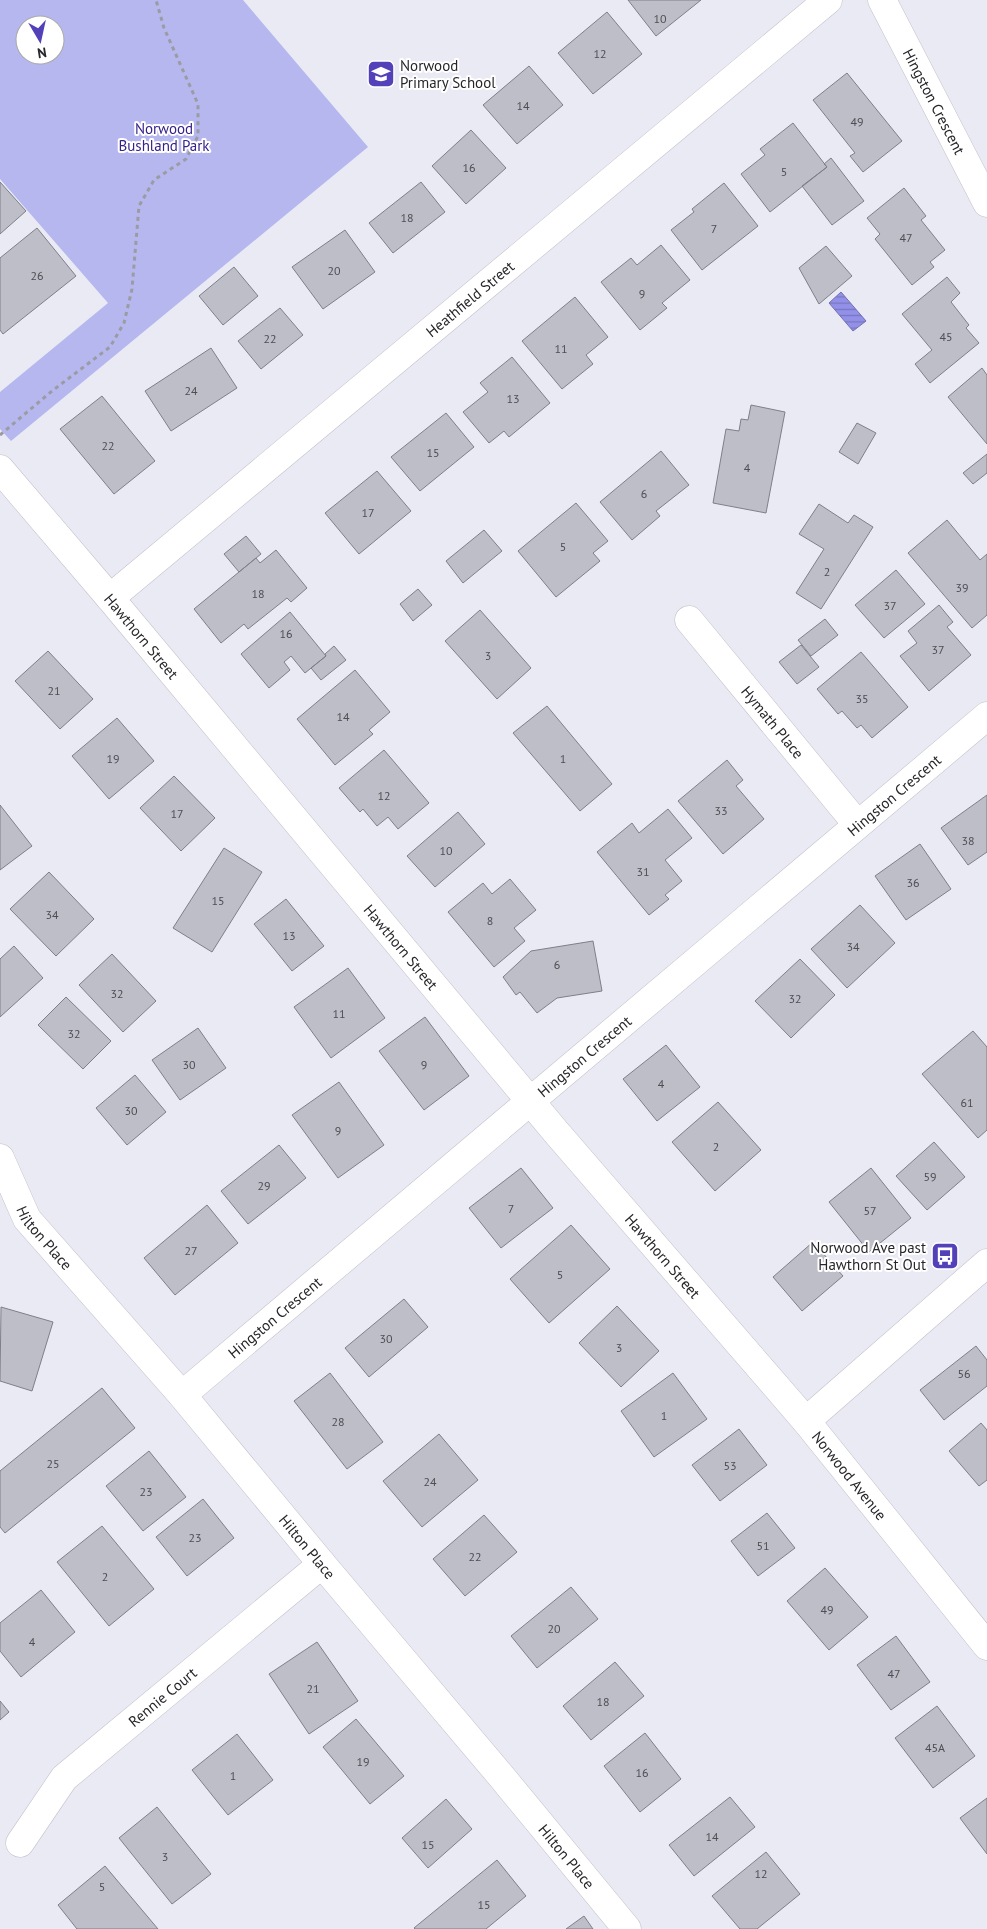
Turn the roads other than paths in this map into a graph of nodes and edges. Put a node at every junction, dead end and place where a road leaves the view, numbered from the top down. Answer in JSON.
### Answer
{"nodes":[{"id":1,"x":828,"y":0,"type":"edge"},
{"id":2,"x":882,"y":0,"type":"edge"},
{"id":3,"x":987,"y":203,"type":"edge"},
{"id":4,"x":0,"y":469,"type":"edge"},
{"id":5,"x":110,"y":598,"type":"junction"},
{"id":6,"x":689,"y":620,"type":"dead end"},
{"id":7,"x":987,"y":716,"type":"edge"},
{"id":8,"x":857,"y":824,"type":"junction"},
{"id":9,"x":530,"y":1100,"type":"junction"},
{"id":10,"x":0,"y":1158,"type":"edge"},
{"id":11,"x":987,"y":1263,"type":"edge"},
{"id":12,"x":182,"y":1395,"type":"junction"},
{"id":13,"x":806,"y":1420,"type":"junction"},
{"id":14,"x":322,"y":1564,"type":"junction"},
{"id":15,"x":987,"y":1646,"type":"edge"},
{"id":16,"x":20,"y":1843,"type":"dead end"},
{"id":17,"x":627,"y":1929,"type":"edge"}],
"edges":[{"from":1,"to":5,"type":"street","name":"Heathfield Street"},
{"from":2,"to":3,"type":"street","name":"Hingston Crescent"},
{"from":4,"to":5,"type":"street","name":"Hawthorn Street"},
{"from":5,"to":9,"type":"street","name":"Hawthorn Street"},
{"from":6,"to":8,"type":"street","name":"Hymath Place"},
{"from":7,"to":8,"type":"street","name":"Hingston Crescent"},
{"from":8,"to":9,"type":"street","name":"Hingston Crescent"},
{"from":9,"to":12,"type":"street","name":"Hingston Crescent"},
{"from":9,"to":13,"type":"street","name":"Hawthorn Street"},
{"from":10,"to":12,"type":"street","name":"Hilton Place"},
{"from":11,"to":13,"type":"street","name":"Norwood Avenue"},
{"from":12,"to":14,"type":"street","name":"Hilton Place"},
{"from":13,"to":15,"type":"street","name":"Norwood Avenue"},
{"from":14,"to":16,"type":"street","name":"Rennie Court"},
{"from":14,"to":17,"type":"street","name":"Hilton Place"}]}
